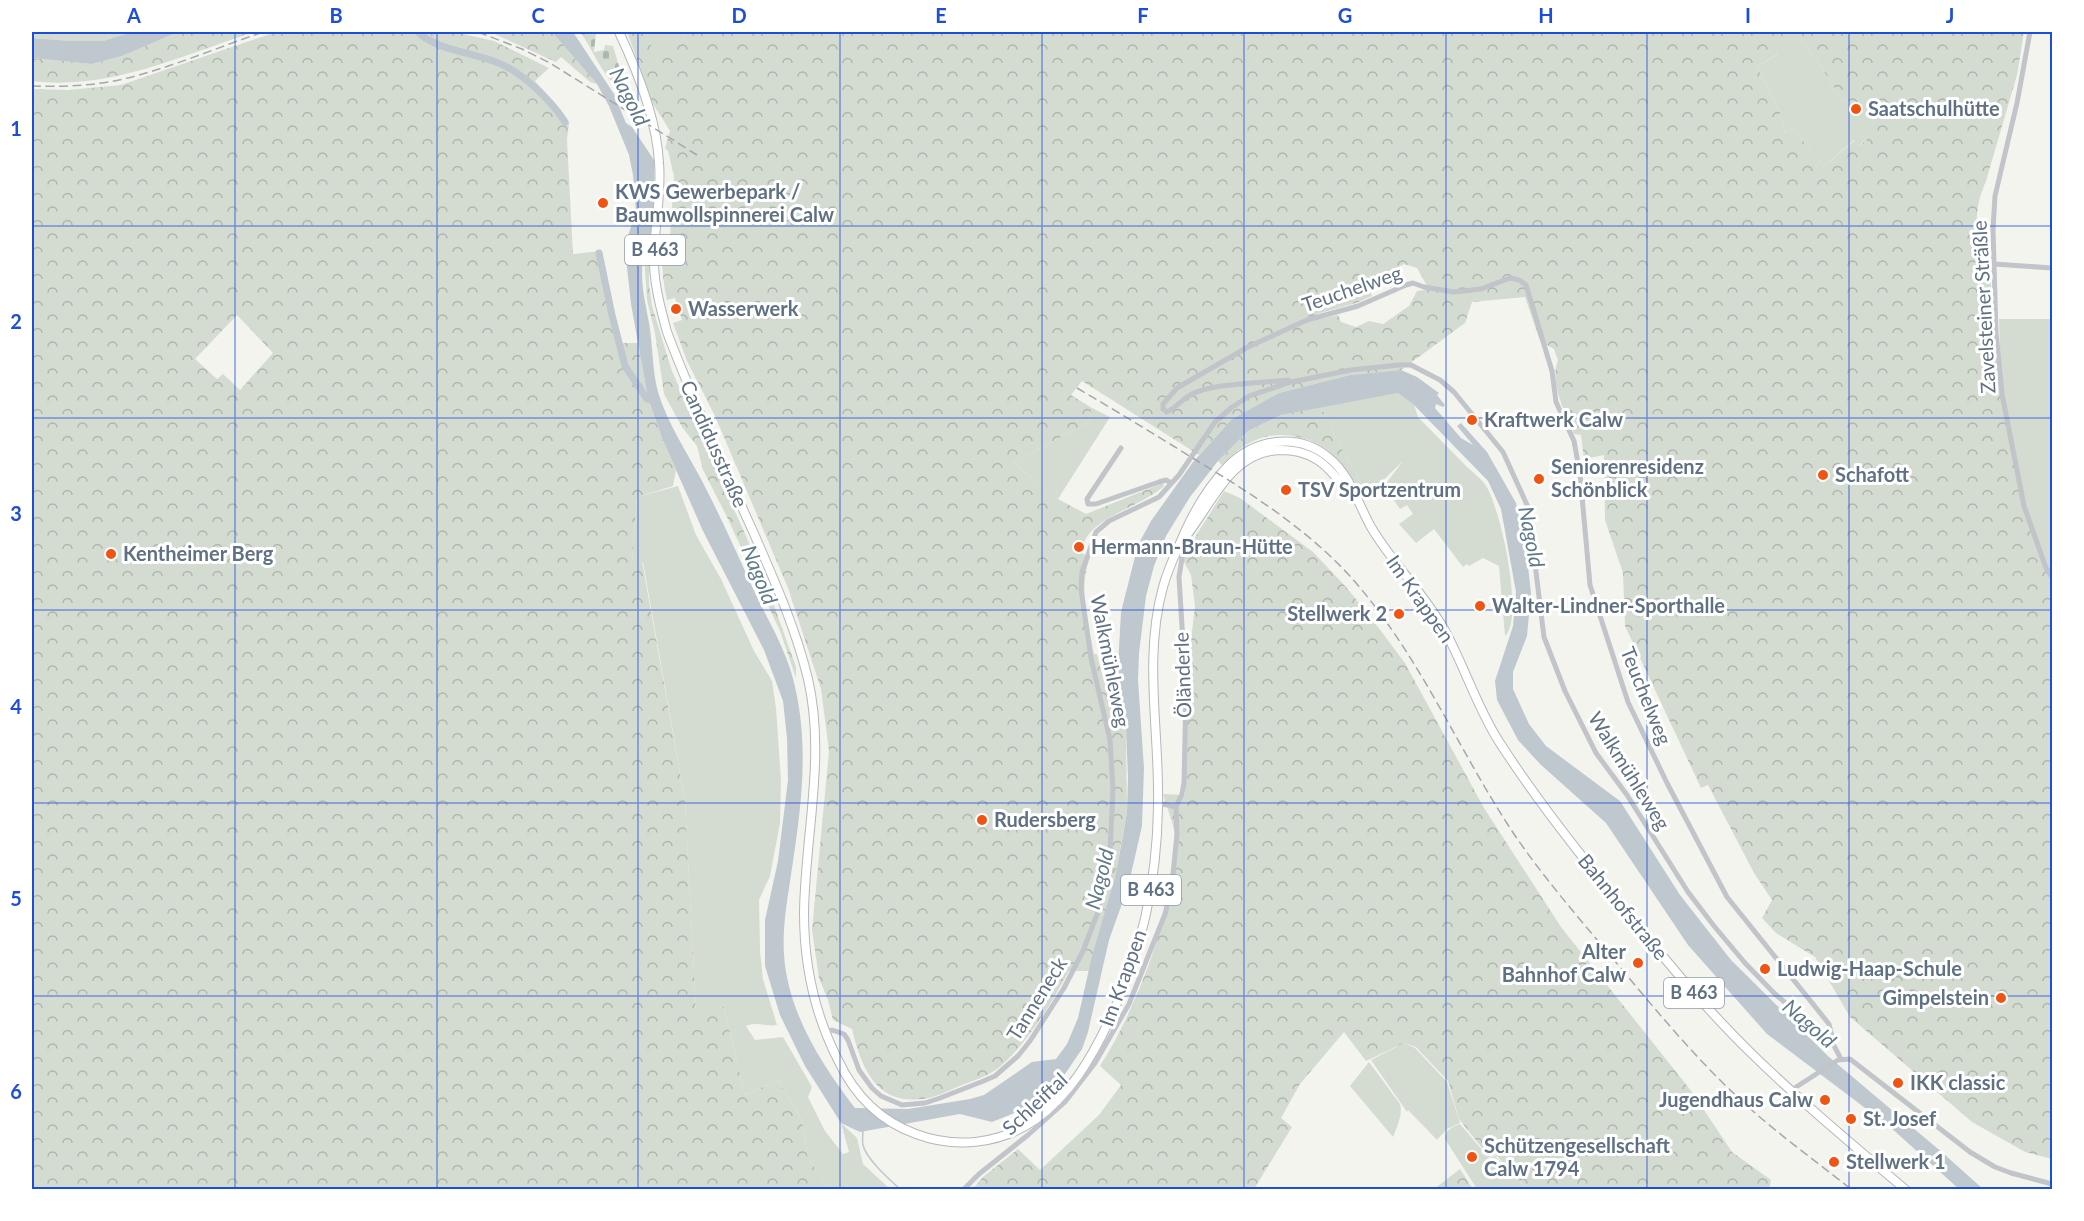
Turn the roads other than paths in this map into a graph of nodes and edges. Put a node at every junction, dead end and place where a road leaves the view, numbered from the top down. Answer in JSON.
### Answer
{"nodes":[{"id":1,"x":619,"y":32,"type":"edge"},
{"id":2,"x":2030,"y":32,"type":"edge"},
{"id":3,"x":1994,"y":264,"type":"junction"},
{"id":4,"x":2052,"y":268,"type":"edge"},
{"id":5,"x":1291,"y":382,"type":"junction"},
{"id":6,"x":1122,"y":448,"type":"dead end"},
{"id":7,"x":1171,"y":483,"type":"junction"},
{"id":8,"x":1178,"y":547,"type":"junction"},
{"id":9,"x":2052,"y":577,"type":"edge"},
{"id":10,"x":1476,"y":698,"type":"joint"},
{"id":11,"x":1113,"y":790,"type":"joint"},
{"id":12,"x":1159,"y":803,"type":"junction"},
{"id":13,"x":1176,"y":807,"type":"junction"},
{"id":14,"x":826,"y":1032,"type":"junction"},
{"id":15,"x":1832,"y":1042,"type":"junction"},
{"id":16,"x":1840,"y":1060,"type":"junction"},
{"id":17,"x":1790,"y":1090,"type":"junction"},
{"id":18,"x":860,"y":1096,"type":"joint"},
{"id":19,"x":2052,"y":1184,"type":"edge"},
{"id":20,"x":963,"y":1190,"type":"edge"},
{"id":21,"x":1906,"y":1190,"type":"edge"}],
"edges":[{"from":1,"to":14,"type":"main road","name":"Candidusstraße","number":"B 463"},
{"from":2,"to":3,"type":"street","name":"Zavelsteiner Sträßle"},
{"from":3,"to":4,"type":"street"},
{"from":3,"to":9,"type":"street","name":"Zavelsteiner Sträßle"},
{"from":5,"to":7,"type":"street","name":"Walkmühleweg"},
{"from":5,"to":15,"type":"street","name":"Walkmühleweg"},
{"from":5,"to":15,"type":"street","name":"Teuchelweg"},
{"from":6,"to":7,"type":"street"},
{"from":7,"to":11,"type":"street","name":"Walkmühleweg"},
{"from":8,"to":10,"type":"main road","name":"Im Krappen","number":"B 463"},
{"from":8,"to":12,"type":"main road","name":"Im Krappen","number":"B 463"},
{"from":8,"to":13,"type":"street","name":"Öländerle"},
{"from":10,"to":17,"type":"main road","name":"Bahnhofstraße","number":"B 463"},
{"from":11,"to":14,"type":"street","name":"Tanneneck"},
{"from":12,"to":13,"type":"street"},
{"from":12,"to":18,"type":"main road","name":"Im Krappen","number":"B 463"},
{"from":13,"to":20,"type":"street","name":"Schleiftal"},
{"from":14,"to":18,"type":"main road","name":"Candidusstraße","number":"B 463"},
{"from":15,"to":16,"type":"street","name":"Walkmühleweg"},
{"from":16,"to":17,"type":"street"},
{"from":16,"to":19,"type":"street"},
{"from":17,"to":21,"type":"main road","name":"Bahnhofstraße","number":"B 463"}]}
